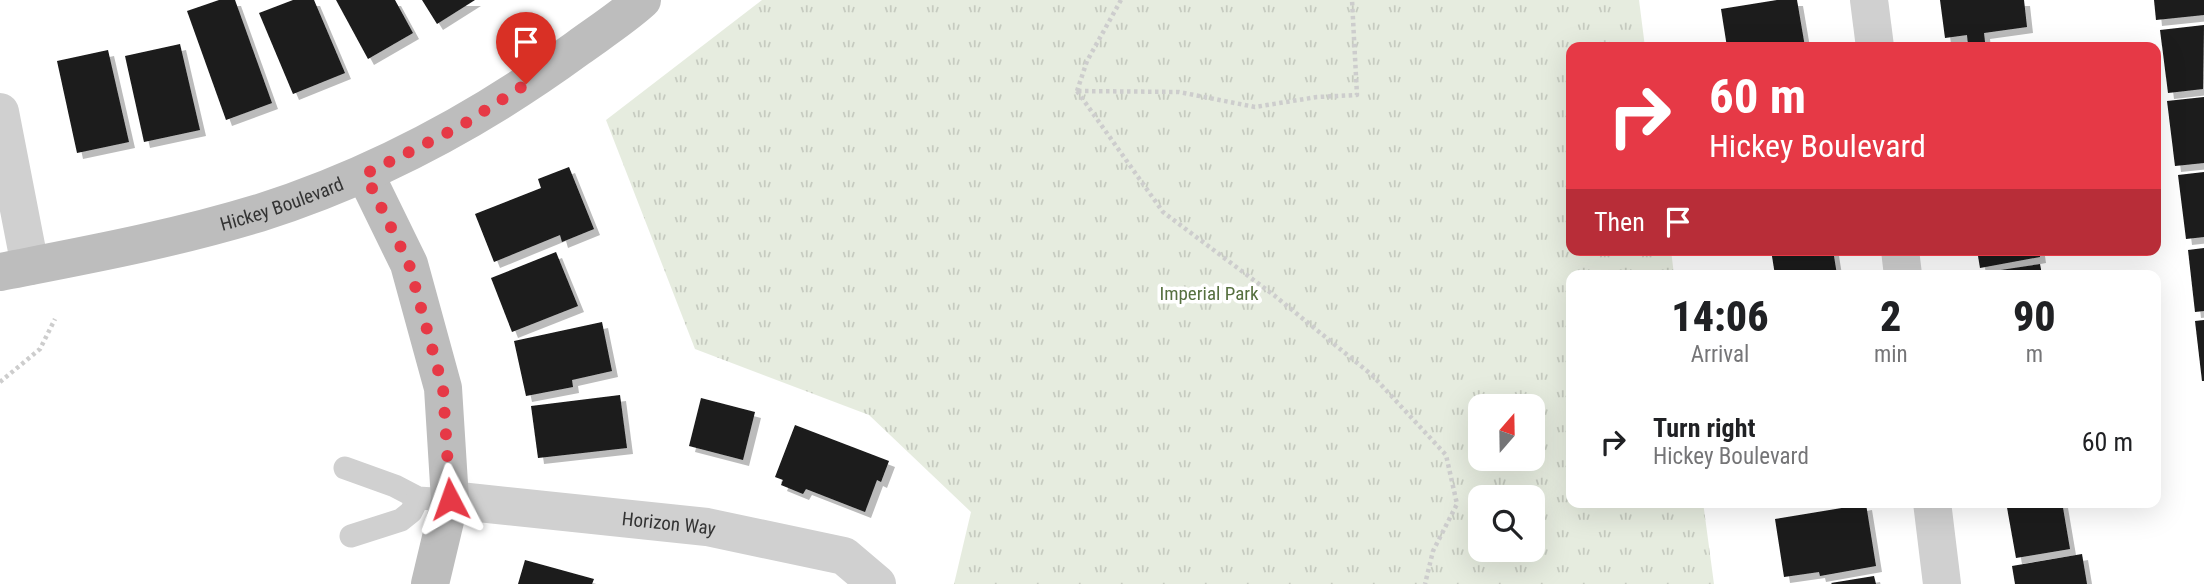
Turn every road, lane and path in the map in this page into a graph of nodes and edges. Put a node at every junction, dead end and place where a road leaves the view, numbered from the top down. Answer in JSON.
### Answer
{"nodes":[{"id":1,"x":642,"y":0,"type":"edge"},
{"id":2,"x":1121,"y":0,"type":"edge"},
{"id":3,"x":1352,"y":0,"type":"edge"},
{"id":4,"x":1869,"y":0,"type":"edge"},
{"id":5,"x":1874,"y":42,"type":"edge"},
{"id":6,"x":1077,"y":91,"type":"junction"},
{"id":7,"x":0,"y":112,"type":"edge"},
{"id":8,"x":365,"y":174,"type":"junction"},
{"id":9,"x":15,"y":269,"type":"edge"},
{"id":10,"x":55,"y":319,"type":"dead end"},
{"id":11,"x":0,"y":382,"type":"edge"},
{"id":12,"x":345,"y":468,"type":"dead end"},
{"id":13,"x":434,"y":499,"type":"junction"},
{"id":14,"x":1933,"y":508,"type":"edge"},
{"id":15,"x":351,"y":536,"type":"dead end"},
{"id":16,"x":430,"y":584,"type":"edge"},
{"id":17,"x":877,"y":584,"type":"edge"},
{"id":18,"x":1425,"y":584,"type":"edge"},
{"id":19,"x":1942,"y":584,"type":"edge"}],
"edges":[{"from":1,"to":8,"type":"main road","name":"Hickey Boulevard"},
{"from":2,"to":6,"type":"path"},
{"from":3,"to":6,"type":"path"},
{"from":4,"to":5,"type":"street"},
{"from":6,"to":18,"type":"path"},
{"from":7,"to":9,"type":"street"},
{"from":8,"to":9,"type":"main road","name":"Hickey Boulevard"},
{"from":8,"to":13,"type":"main road"},
{"from":10,"to":11,"type":"path"},
{"from":12,"to":13,"type":"lane"},
{"from":13,"to":15,"type":"lane"},
{"from":13,"to":16,"type":"main road"},
{"from":13,"to":17,"type":"street","name":"Horizon Way"},
{"from":14,"to":19,"type":"street"}]}
